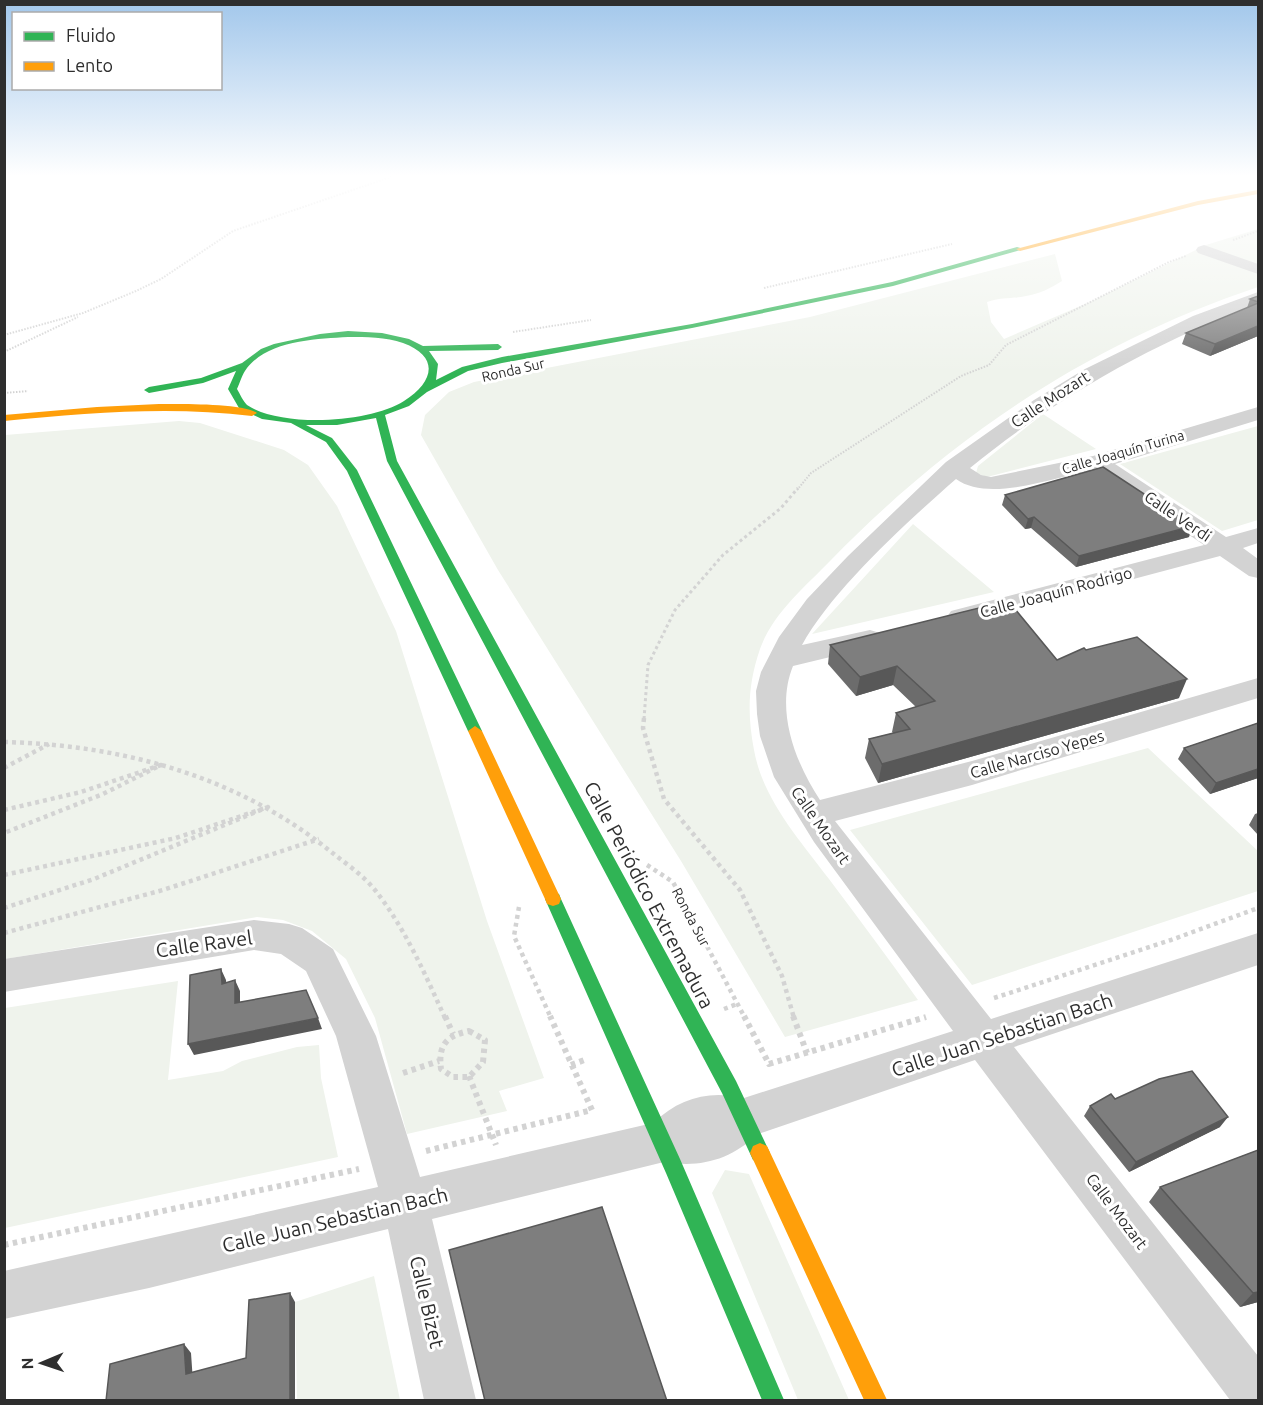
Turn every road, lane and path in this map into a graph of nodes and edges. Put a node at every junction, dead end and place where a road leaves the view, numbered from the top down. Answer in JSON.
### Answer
{"nodes":[{"id":1,"x":216,"y":243,"type":"edge"},
{"id":2,"x":959,"y":243,"type":"dead end"},
{"id":3,"x":995,"y":243,"type":"edge"},
{"id":4,"x":1047,"y":243,"type":"edge"},
{"id":5,"x":1204,"y":250,"type":"dead end"},
{"id":6,"x":1258,"y":269,"type":"edge"},
{"id":7,"x":760,"y":288,"type":"dead end"},
{"id":8,"x":1258,"y":297,"type":"edge"},
{"id":9,"x":83,"y":313,"type":"junction"},
{"id":10,"x":599,"y":319,"type":"dead end"},
{"id":11,"x":509,"y":333,"type":"dead end"},
{"id":12,"x":4,"y":335,"type":"edge"},
{"id":13,"x":420,"y":349,"type":"junction"},
{"id":14,"x":4,"y":352,"type":"edge"},
{"id":15,"x":245,"y":364,"type":"junction"},
{"id":16,"x":426,"y":389,"type":"junction"},
{"id":17,"x":38,"y":390,"type":"dead end"},
{"id":18,"x":136,"y":392,"type":"dead end"},
{"id":19,"x":4,"y":393,"type":"edge"},
{"id":20,"x":120,"y":394,"type":"dead end"},
{"id":21,"x":16,"y":402,"type":"dead end"},
{"id":22,"x":1258,"y":412,"type":"edge"},
{"id":23,"x":252,"y":413,"type":"junction"},
{"id":24,"x":380,"y":414,"type":"junction"},
{"id":25,"x":4,"y":418,"type":"edge"},
{"id":26,"x":296,"y":423,"type":"junction"},
{"id":27,"x":1097,"y":462,"type":"junction"},
{"id":28,"x":954,"y":467,"type":"junction"},
{"id":29,"x":1258,"y":535,"type":"edge"},
{"id":30,"x":1224,"y":546,"type":"junction"},
{"id":31,"x":1258,"y":570,"type":"edge"},
{"id":32,"x":938,"y":623,"type":"edge"},
{"id":33,"x":894,"y":634,"type":"edge"},
{"id":34,"x":782,"y":659,"type":"junction"},
{"id":35,"x":1258,"y":688,"type":"edge"},
{"id":36,"x":4,"y":742,"type":"edge"},
{"id":37,"x":50,"y":744,"type":"junction"},
{"id":38,"x":161,"y":765,"type":"junction"},
{"id":39,"x":4,"y":768,"type":"edge"},
{"id":40,"x":268,"y":807,"type":"junction"},
{"id":41,"x":4,"y":810,"type":"edge"},
{"id":42,"x":813,"y":814,"type":"junction"},
{"id":43,"x":4,"y":833,"type":"edge"},
{"id":44,"x":319,"y":839,"type":"junction"},
{"id":45,"x":643,"y":863,"type":"dead end"},
{"id":46,"x":4,"y":875,"type":"edge"},
{"id":47,"x":519,"y":905,"type":"dead end"},
{"id":48,"x":4,"y":908,"type":"edge"},
{"id":49,"x":1258,"y":908,"type":"edge"},
{"id":50,"x":4,"y":933,"type":"edge"},
{"id":51,"x":1258,"y":949,"type":"edge"},
{"id":52,"x":4,"y":976,"type":"edge"},
{"id":53,"x":985,"y":1001,"type":"dead end"},
{"id":54,"x":931,"y":1015,"type":"dead end"},
{"id":55,"x":453,"y":1034,"type":"junction"},
{"id":56,"x":986,"y":1040,"type":"junction"},
{"id":57,"x":469,"y":1076,"type":"junction"},
{"id":58,"x":744,"y":1118,"type":"junction"},
{"id":59,"x":385,"y":1134,"type":"junction"},
{"id":60,"x":492,"y":1135,"type":"junction"},
{"id":61,"x":664,"y":1141,"type":"junction"},
{"id":62,"x":422,"y":1151,"type":"dead end"},
{"id":63,"x":509,"y":1178,"type":"junction"},
{"id":64,"x":405,"y":1203,"type":"junction"},
{"id":65,"x":4,"y":1245,"type":"edge"},
{"id":66,"x":4,"y":1295,"type":"edge"},
{"id":67,"x":1255,"y":1384,"type":"edge"},
{"id":68,"x":450,"y":1401,"type":"edge"},
{"id":69,"x":773,"y":1401,"type":"edge"},
{"id":70,"x":876,"y":1401,"type":"edge"}],
"edges":[{"from":1,"to":9,"type":"path"},
{"from":2,"to":7,"type":"path"},
{"from":3,"to":13,"type":"main road","name":"Ronda Sur"},
{"from":4,"to":16,"type":"main road","name":"Ronda Sur"},
{"from":5,"to":6,"type":"street"},
{"from":8,"to":28,"type":"street","name":"Calle Mozart"},
{"from":9,"to":12,"type":"path"},
{"from":9,"to":14,"type":"path"},
{"from":10,"to":11,"type":"path"},
{"from":13,"to":15,"type":"main road","name":"Ronda Sur"},
{"from":13,"to":16,"type":"main road"},
{"from":15,"to":18,"type":"main road"},
{"from":15,"to":23,"type":"main road"},
{"from":16,"to":24,"type":"main road","name":"Ronda Sur"},
{"from":17,"to":19,"type":"path"},
{"from":20,"to":21,"type":"main road"},
{"from":22,"to":27,"type":"street","name":"Calle Joaquín Turina"},
{"from":23,"to":25,"type":"main road"},
{"from":23,"to":26,"type":"main road"},
{"from":24,"to":26,"type":"main road","name":"Ronda Sur"},
{"from":24,"to":58,"type":"main road","name":"Calle Periódico Extremadura"},
{"from":26,"to":61,"type":"main road"},
{"from":27,"to":28,"type":"street","name":"Calle Joaquín Turina"},
{"from":27,"to":30,"type":"street","name":"Calle Verdi"},
{"from":28,"to":34,"type":"street","name":"Calle Mozart"},
{"from":29,"to":30,"type":"street","name":"Calle Joaquín Rodrigo"},
{"from":30,"to":31,"type":"street","name":"Calle Verdi"},
{"from":30,"to":32,"type":"street","name":"Calle Joaquín Rodrigo"},
{"from":33,"to":34,"type":"street"},
{"from":34,"to":42,"type":"street","name":"Calle Mozart"},
{"from":35,"to":42,"type":"street","name":"Calle Narciso Yepes"},
{"from":36,"to":37,"type":"path"},
{"from":37,"to":38,"type":"path"},
{"from":37,"to":39,"type":"path"},
{"from":38,"to":40,"type":"path"},
{"from":38,"to":41,"type":"path"},
{"from":38,"to":43,"type":"path"},
{"from":40,"to":44,"type":"path"},
{"from":40,"to":46,"type":"path"},
{"from":40,"to":48,"type":"path"},
{"from":42,"to":56,"type":"street","name":"Calle Mozart"},
{"from":44,"to":50,"type":"path"},
{"from":44,"to":55,"type":"path"},
{"from":45,"to":54,"type":"path","name":"Ronda Sur"},
{"from":47,"to":60,"type":"path"},
{"from":49,"to":53,"type":"path"},
{"from":51,"to":56,"type":"street","name":"Calle Juan Sebastian Bach"},
{"from":52,"to":59,"type":"street","name":"Calle Ravel"},
{"from":55,"to":57,"type":"path"},
{"from":55,"to":57,"type":"path"},
{"from":56,"to":58,"type":"street","name":"Calle Juan Sebastian Bach"},
{"from":56,"to":67,"type":"street","name":"Calle Mozart"},
{"from":57,"to":60,"type":"path"},
{"from":58,"to":61,"type":"street"},
{"from":58,"to":70,"type":"main road","name":"Calle Periódico Extremadura"},
{"from":59,"to":64,"type":"street","name":"Calle Ravel"},
{"from":59,"to":65,"type":"path"},
{"from":60,"to":62,"type":"path"},
{"from":60,"to":63,"type":"path"},
{"from":61,"to":63,"type":"street","name":"Calle Juan Sebastian Bach"},
{"from":61,"to":69,"type":"main road"},
{"from":63,"to":64,"type":"street","name":"Calle Juan Sebastian Bach"},
{"from":64,"to":66,"type":"street","name":"Calle Juan Sebastian Bach"},
{"from":64,"to":68,"type":"street","name":"Calle Bizet"}]}
